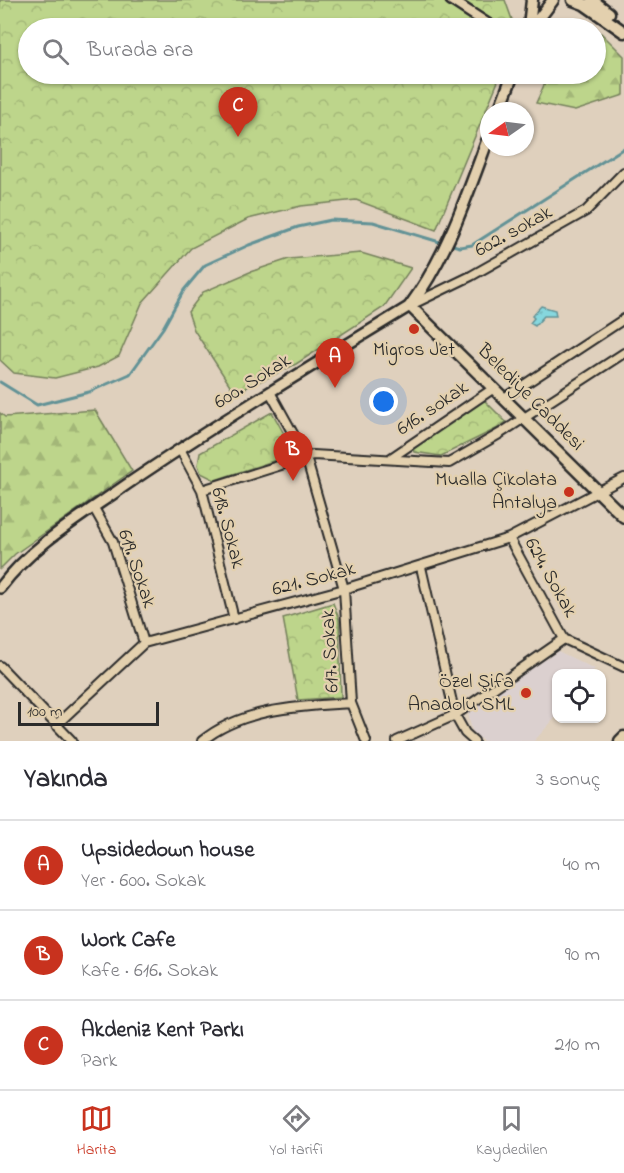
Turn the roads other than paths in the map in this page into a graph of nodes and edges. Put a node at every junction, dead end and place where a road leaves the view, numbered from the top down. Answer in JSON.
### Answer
{"nodes":[{"id":1,"x":451,"y":0,"type":"edge"},
{"id":2,"x":532,"y":0,"type":"edge"},
{"id":3,"x":553,"y":0,"type":"edge"},
{"id":4,"x":573,"y":0,"type":"edge"},
{"id":5,"x":592,"y":0,"type":"edge"},
{"id":6,"x":479,"y":18,"type":"edge"},
{"id":7,"x":531,"y":18,"type":"edge"},
{"id":8,"x":538,"y":18,"type":"edge"},
{"id":9,"x":604,"y":18,"type":"edge"},
{"id":10,"x":606,"y":19,"type":"edge"},
{"id":11,"x":624,"y":24,"type":"edge"},
{"id":12,"x":624,"y":32,"type":"edge"},
{"id":13,"x":509,"y":84,"type":"edge"},
{"id":14,"x":502,"y":102,"type":"edge"},
{"id":15,"x":481,"y":156,"type":"edge"},
{"id":16,"x":624,"y":172,"type":"edge"},
{"id":17,"x":410,"y":306,"type":"junction"},
{"id":18,"x":624,"y":319,"type":"edge"},
{"id":19,"x":624,"y":353,"type":"edge"},
{"id":20,"x":494,"y":388,"type":"junction"},
{"id":21,"x":270,"y":392,"type":"junction"},
{"id":22,"x":504,"y":398,"type":"junction"},
{"id":23,"x":523,"y":416,"type":"junction"},
{"id":24,"x":180,"y":449,"type":"junction"},
{"id":25,"x":306,"y":457,"type":"junction"},
{"id":26,"x":391,"y":458,"type":"junction"},
{"id":27,"x":624,"y":478,"type":"edge"},
{"id":28,"x":202,"y":490,"type":"junction"},
{"id":29,"x":599,"y":492,"type":"junction"},
{"id":30,"x":94,"y":508,"type":"junction"},
{"id":31,"x":624,"y":517,"type":"edge"},
{"id":32,"x":509,"y":538,"type":"junction"},
{"id":33,"x":421,"y":567,"type":"junction"},
{"id":34,"x":0,"y":588,"type":"edge"},
{"id":35,"x":344,"y":589,"type":"junction"},
{"id":36,"x":234,"y":619,"type":"junction"},
{"id":37,"x":564,"y":639,"type":"junction"},
{"id":38,"x":144,"y":643,"type":"junction"},
{"id":39,"x":0,"y":666,"type":"edge"},
{"id":40,"x":624,"y":667,"type":"edge"},
{"id":41,"x":351,"y":703,"type":"junction"},
{"id":42,"x":455,"y":715,"type":"junction"},
{"id":43,"x":56,"y":725,"type":"junction"},
{"id":44,"x":624,"y":736,"type":"edge"},
{"id":45,"x":72,"y":741,"type":"edge"},
{"id":46,"x":202,"y":741,"type":"edge"},
{"id":47,"x":366,"y":741,"type":"edge"},
{"id":48,"x":397,"y":741,"type":"edge"},
{"id":49,"x":474,"y":741,"type":"edge"},
{"id":50,"x":620,"y":741,"type":"edge"}],
"edges":[{"from":1,"to":6,"type":"street"},
{"from":2,"to":7,"type":"main road"},
{"from":3,"to":8,"type":"main road"},
{"from":4,"to":9,"type":"main road"},
{"from":5,"to":11,"type":"main road"},
{"from":10,"to":12,"type":"main road"},
{"from":13,"to":14,"type":"main road"},
{"from":15,"to":17,"type":"main road","name":"600. Sokak"},
{"from":16,"to":17,"type":"street","name":"602. sokak"},
{"from":17,"to":20,"type":"main road","name":"Belediye Caddesi"},
{"from":17,"to":21,"type":"street","name":"600. Sokak"},
{"from":18,"to":22,"type":"street"},
{"from":19,"to":23,"type":"street","name":"616. sokak"},
{"from":20,"to":22,"type":"main road","name":"Belediye Caddesi"},
{"from":20,"to":26,"type":"street","name":"616. sokak"},
{"from":21,"to":24,"type":"street","name":"600. Sokak"},
{"from":21,"to":25,"type":"street","name":"617. Sokak"},
{"from":22,"to":23,"type":"main road","name":"Belediye Caddesi"},
{"from":23,"to":26,"type":"street","name":"616. sokak"},
{"from":23,"to":29,"type":"main road","name":"Belediye Caddesi"},
{"from":24,"to":28,"type":"street","name":"618. Sokak"},
{"from":24,"to":30,"type":"street","name":"600. Sokak"},
{"from":25,"to":26,"type":"street","name":"616. sokak"},
{"from":25,"to":28,"type":"street","name":"616. sokak"},
{"from":25,"to":35,"type":"street","name":"617. Sokak"},
{"from":27,"to":29,"type":"street","name":"621. Sokak"},
{"from":28,"to":36,"type":"street","name":"618. Sokak"},
{"from":29,"to":31,"type":"main road","name":"Belediye Caddesi"},
{"from":29,"to":32,"type":"street","name":"621. Sokak"},
{"from":30,"to":34,"type":"street","name":"600. Sokak"},
{"from":30,"to":38,"type":"street","name":"619. Sokak"},
{"from":32,"to":33,"type":"street","name":"621. Sokak"},
{"from":32,"to":37,"type":"street","name":"624. Sokak"},
{"from":33,"to":35,"type":"street","name":"621. Sokak"},
{"from":33,"to":42,"type":"street"},
{"from":35,"to":36,"type":"street","name":"621. Sokak"},
{"from":35,"to":41,"type":"street","name":"617. Sokak"},
{"from":36,"to":38,"type":"street","name":"621. Sokak"},
{"from":37,"to":40,"type":"street","name":"624. Sokak"},
{"from":37,"to":42,"type":"street"},
{"from":38,"to":43,"type":"street","name":"621. Sokak"},
{"from":39,"to":43,"type":"street"},
{"from":41,"to":46,"type":"street"},
{"from":41,"to":47,"type":"street","name":"617. Sokak"},
{"from":42,"to":48,"type":"street"},
{"from":42,"to":49,"type":"street"},
{"from":43,"to":45,"type":"street"},
{"from":44,"to":50,"type":"main road"}]}
